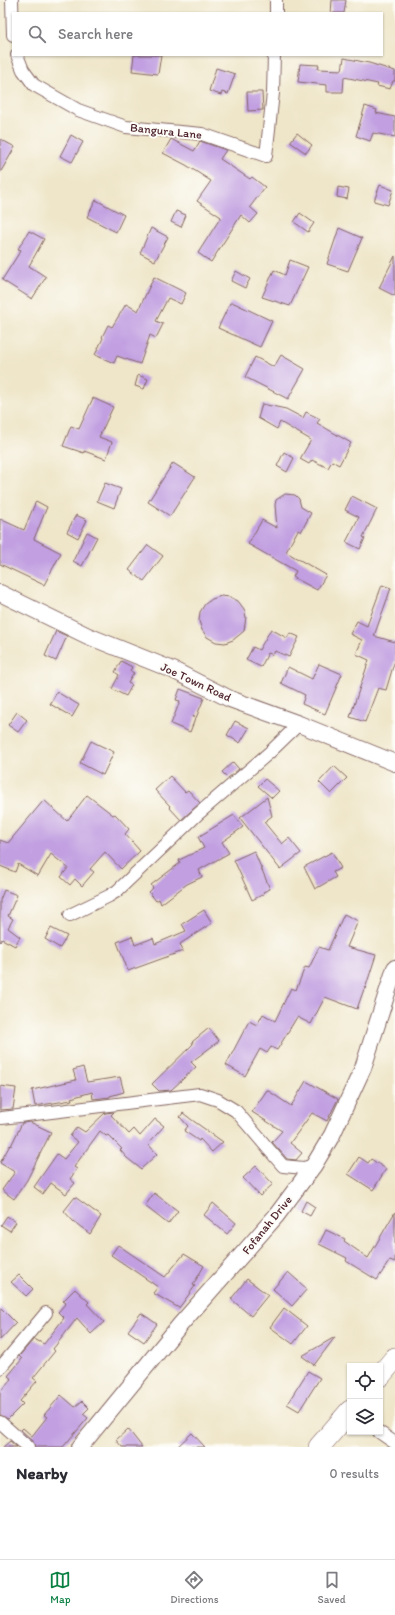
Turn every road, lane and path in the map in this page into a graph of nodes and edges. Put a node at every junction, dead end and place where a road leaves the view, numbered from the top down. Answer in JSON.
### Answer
{"nodes":[{"id":1,"x":12,"y":0,"type":"edge"},
{"id":2,"x":276,"y":0,"type":"edge"},
{"id":3,"x":12,"y":12,"type":"edge"},
{"id":4,"x":276,"y":12,"type":"edge"},
{"id":5,"x":18,"y":56,"type":"edge"},
{"id":6,"x":274,"y":56,"type":"edge"},
{"id":7,"x":0,"y":593,"type":"edge"},
{"id":8,"x":298,"y":724,"type":"junction"},
{"id":9,"x":395,"y":763,"type":"edge"},
{"id":10,"x":70,"y":915,"type":"dead end"},
{"id":11,"x":395,"y":968,"type":"edge"},
{"id":12,"x":2,"y":1118,"type":"dead end"},
{"id":13,"x":314,"y":1165,"type":"junction"},
{"id":14,"x":46,"y":1313,"type":"dead end"},
{"id":15,"x":395,"y":1358,"type":"edge"},
{"id":16,"x":0,"y":1368,"type":"edge"},
{"id":17,"x":383,"y":1372,"type":"edge"},
{"id":18,"x":395,"y":1374,"type":"edge"},
{"id":19,"x":383,"y":1388,"type":"edge"},
{"id":20,"x":347,"y":1414,"type":"edge"},
{"id":21,"x":0,"y":1422,"type":"edge"},
{"id":22,"x":347,"y":1431,"type":"edge"},
{"id":23,"x":383,"y":1435,"type":"edge"},
{"id":24,"x":395,"y":1443,"type":"edge"},
{"id":25,"x":28,"y":1447,"type":"edge"},
{"id":26,"x":80,"y":1447,"type":"edge"},
{"id":27,"x":319,"y":1447,"type":"edge"},
{"id":28,"x":333,"y":1447,"type":"edge"}],
"edges":[{"from":1,"to":3,"type":"street"},
{"from":2,"to":4,"type":"street"},
{"from":5,"to":6,"type":"street","name":"Bangura Lane"},
{"from":7,"to":8,"type":"street","name":"Joe Town Road"},
{"from":8,"to":9,"type":"street","name":"Joe Town Road"},
{"from":8,"to":10,"type":"street"},
{"from":11,"to":13,"type":"street","name":"Fofanah Drive"},
{"from":12,"to":13,"type":"street"},
{"from":13,"to":26,"type":"street","name":"Fofanah Drive"},
{"from":14,"to":16,"type":"street"},
{"from":15,"to":17,"type":"highway"},
{"from":18,"to":19,"type":"highway"},
{"from":20,"to":27,"type":"highway"},
{"from":21,"to":25,"type":"street"},
{"from":22,"to":28,"type":"highway"},
{"from":23,"to":24,"type":"street"}]}
